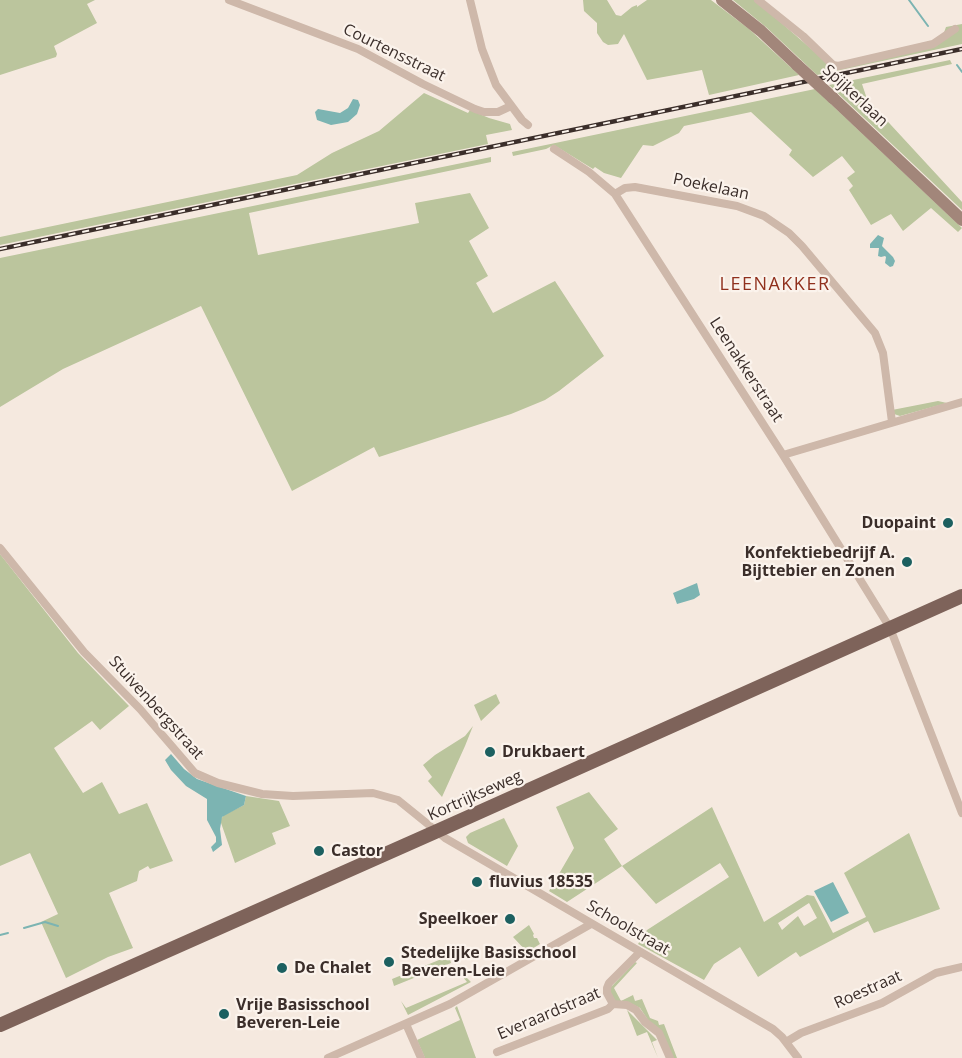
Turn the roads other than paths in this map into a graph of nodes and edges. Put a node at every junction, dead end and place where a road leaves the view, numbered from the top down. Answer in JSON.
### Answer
{"nodes":[{"id":1,"x":229,"y":0,"type":"edge"},
{"id":2,"x":470,"y":0,"type":"edge"},
{"id":3,"x":722,"y":0,"type":"edge"},
{"id":4,"x":758,"y":0,"type":"edge"},
{"id":5,"x":955,"y":29,"type":"dead end"},
{"id":6,"x":511,"y":106,"type":"junction"},
{"id":7,"x":528,"y":125,"type":"dead end"},
{"id":8,"x":554,"y":149,"type":"dead end"},
{"id":9,"x":615,"y":194,"type":"junction"},
{"id":10,"x":962,"y":220,"type":"edge"},
{"id":11,"x":962,"y":402,"type":"edge"},
{"id":12,"x":892,"y":422,"type":"junction"},
{"id":13,"x":783,"y":455,"type":"junction"},
{"id":14,"x":0,"y":548,"type":"edge"},
{"id":15,"x":962,"y":596,"type":"edge"},
{"id":16,"x":890,"y":628,"type":"junction"},
{"id":17,"x":962,"y":813,"type":"edge"},
{"id":18,"x":435,"y":832,"type":"junction"},
{"id":19,"x":591,"y":924,"type":"junction"},
{"id":20,"x":639,"y":953,"type":"junction"},
{"id":21,"x":962,"y":967,"type":"edge"},
{"id":22,"x":613,"y":1004,"type":"junction"},
{"id":23,"x":406,"y":1024,"type":"junction"},
{"id":24,"x":0,"y":1025,"type":"edge"},
{"id":25,"x":786,"y":1042,"type":"junction"},
{"id":26,"x":497,"y":1053,"type":"dead end"},
{"id":27,"x":327,"y":1058,"type":"edge"},
{"id":28,"x":421,"y":1058,"type":"edge"},
{"id":29,"x":670,"y":1058,"type":"edge"},
{"id":30,"x":798,"y":1058,"type":"edge"}],
"edges":[{"from":1,"to":6,"type":"street","name":"Courtensstraat"},
{"from":2,"to":6,"type":"street"},
{"from":3,"to":10,"type":"street","name":"Spijkerlaan","bridge":true},
{"from":4,"to":5,"type":"street","name":"Spijkerlaan"},
{"from":6,"to":7,"type":"street"},
{"from":8,"to":9,"type":"street","name":"Leenakkerstraat"},
{"from":9,"to":12,"type":"street","name":"Poekelaan"},
{"from":9,"to":13,"type":"street","name":"Leenakkerstraat"},
{"from":11,"to":12,"type":"street"},
{"from":12,"to":13,"type":"street"},
{"from":13,"to":16,"type":"street","name":"Leenakkerstraat"},
{"from":14,"to":18,"type":"street","name":"Stuivenbergstraat"},
{"from":15,"to":16,"type":"main road","name":"Kortrijkseweg"},
{"from":16,"to":17,"type":"street","name":"Leenakkerstraat"},
{"from":16,"to":18,"type":"main road","name":"Kortrijkseweg"},
{"from":18,"to":19,"type":"street","name":"Schoolstraat"},
{"from":18,"to":24,"type":"main road","name":"Kortrijkseweg"},
{"from":19,"to":20,"type":"street","name":"Schoolstraat"},
{"from":19,"to":23,"type":"street"},
{"from":20,"to":22,"type":"street"},
{"from":20,"to":25,"type":"street","name":"Schoolstraat"},
{"from":21,"to":25,"type":"street","name":"Roestraat"},
{"from":22,"to":26,"type":"street","name":"Everaardstraat"},
{"from":22,"to":29,"type":"street"},
{"from":23,"to":27,"type":"street"},
{"from":23,"to":28,"type":"street"},
{"from":25,"to":30,"type":"street","name":"Schoolstraat"}]}
